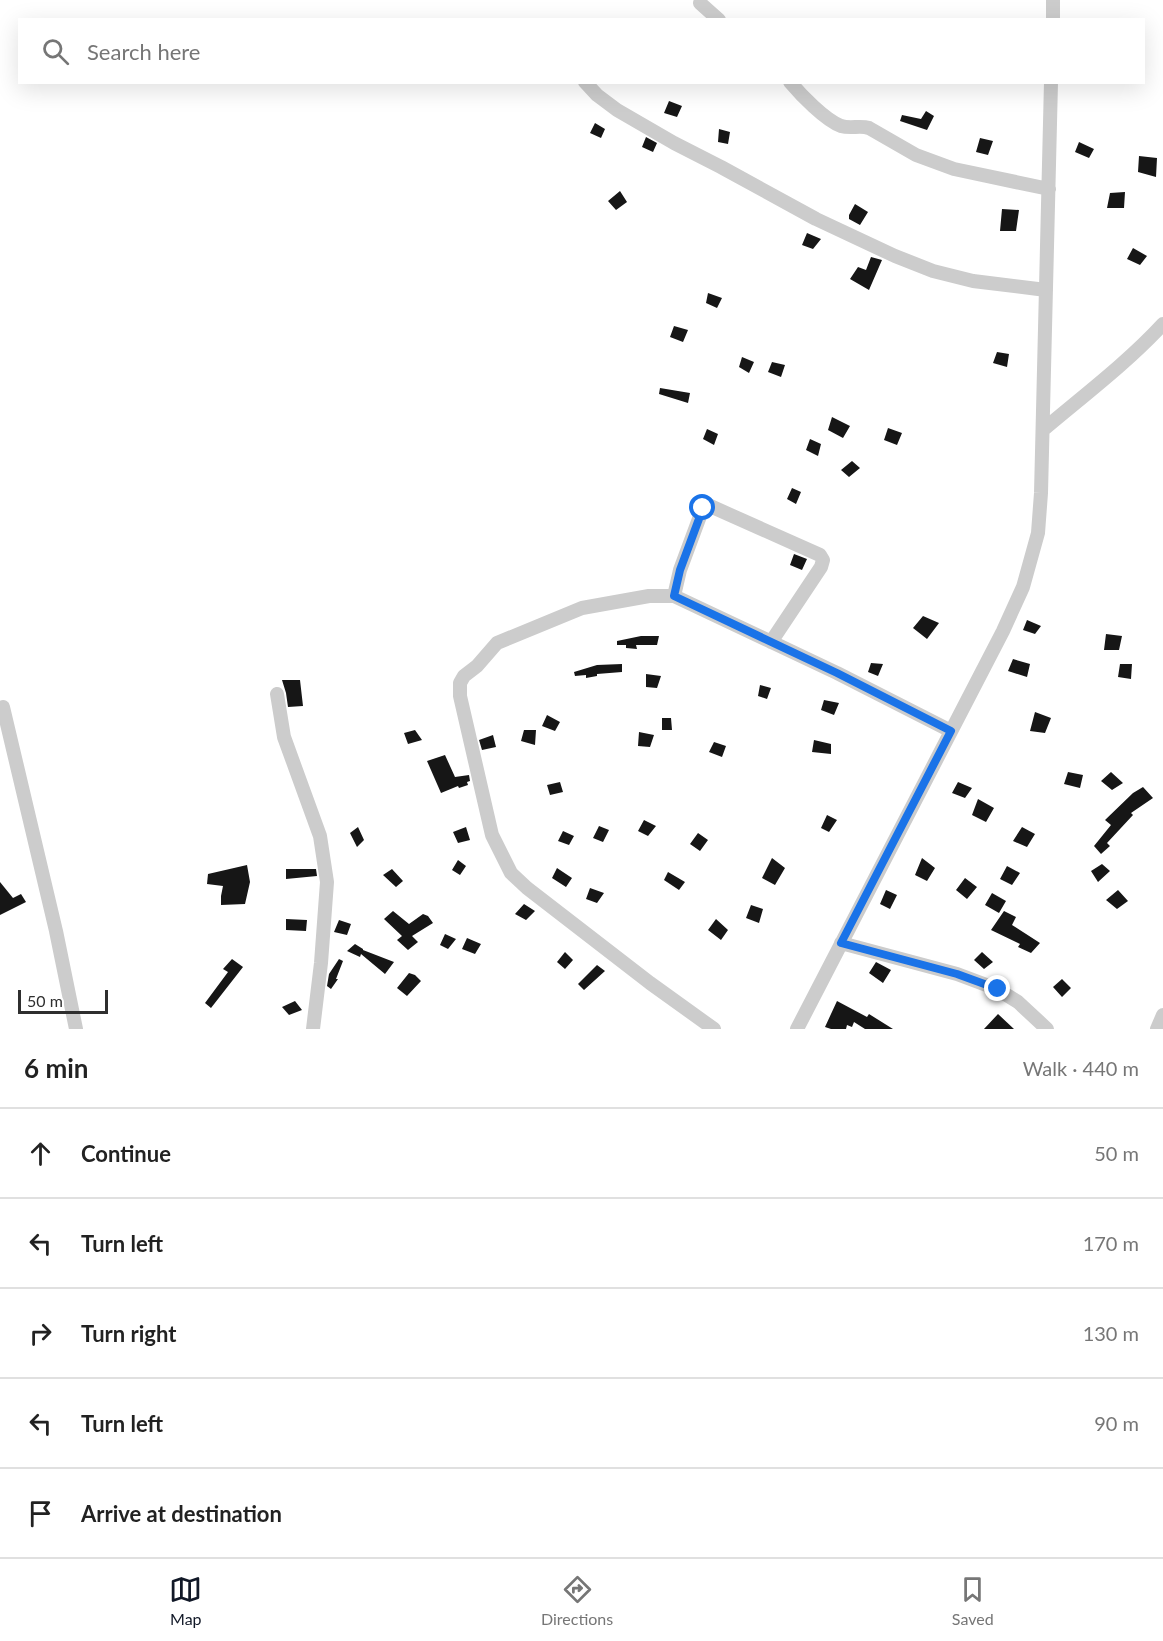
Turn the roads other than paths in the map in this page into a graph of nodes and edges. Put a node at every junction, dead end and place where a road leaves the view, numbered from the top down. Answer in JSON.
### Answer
{"nodes":[{"id":1,"x":1053,"y":0,"type":"edge"},
{"id":2,"x":700,"y":3,"type":"dead end"},
{"id":3,"x":717,"y":18,"type":"edge"},
{"id":4,"x":1053,"y":18,"type":"edge"},
{"id":5,"x":587,"y":84,"type":"edge"},
{"id":6,"x":792,"y":84,"type":"edge"},
{"id":7,"x":1051,"y":84,"type":"edge"},
{"id":8,"x":1049,"y":189,"type":"junction"},
{"id":9,"x":1046,"y":290,"type":"junction"},
{"id":10,"x":1163,"y":324,"type":"edge"},
{"id":11,"x":1157,"y":340,"type":"edge"},
{"id":12,"x":1043,"y":430,"type":"junction"},
{"id":13,"x":674,"y":596,"type":"junction"},
{"id":14,"x":771,"y":642,"type":"junction"},
{"id":15,"x":277,"y":694,"type":"dead end"},
{"id":16,"x":3,"y":707,"type":"dead end"},
{"id":17,"x":951,"y":731,"type":"junction"},
{"id":18,"x":841,"y":943,"type":"junction"},
{"id":19,"x":1163,"y":1015,"type":"edge"},
{"id":20,"x":76,"y":1029,"type":"edge"},
{"id":21,"x":312,"y":1029,"type":"edge"},
{"id":22,"x":714,"y":1029,"type":"edge"},
{"id":23,"x":797,"y":1029,"type":"edge"},
{"id":24,"x":1047,"y":1029,"type":"edge"},
{"id":25,"x":1157,"y":1029,"type":"edge"}],
"edges":[{"from":1,"to":4,"type":"street"},
{"from":2,"to":3,"type":"street"},
{"from":5,"to":9,"type":"street"},
{"from":6,"to":8,"type":"street"},
{"from":7,"to":8,"type":"street"},
{"from":8,"to":9,"type":"street"},
{"from":9,"to":12,"type":"street"},
{"from":10,"to":11,"type":"street"},
{"from":11,"to":12,"type":"street"},
{"from":12,"to":17,"type":"street"},
{"from":13,"to":14,"type":"street"},
{"from":13,"to":14,"type":"street"},
{"from":13,"to":22,"type":"street"},
{"from":14,"to":17,"type":"street"},
{"from":15,"to":21,"type":"street"},
{"from":16,"to":20,"type":"street"},
{"from":17,"to":18,"type":"street"},
{"from":18,"to":23,"type":"street"},
{"from":18,"to":24,"type":"street"},
{"from":19,"to":25,"type":"street"}]}
